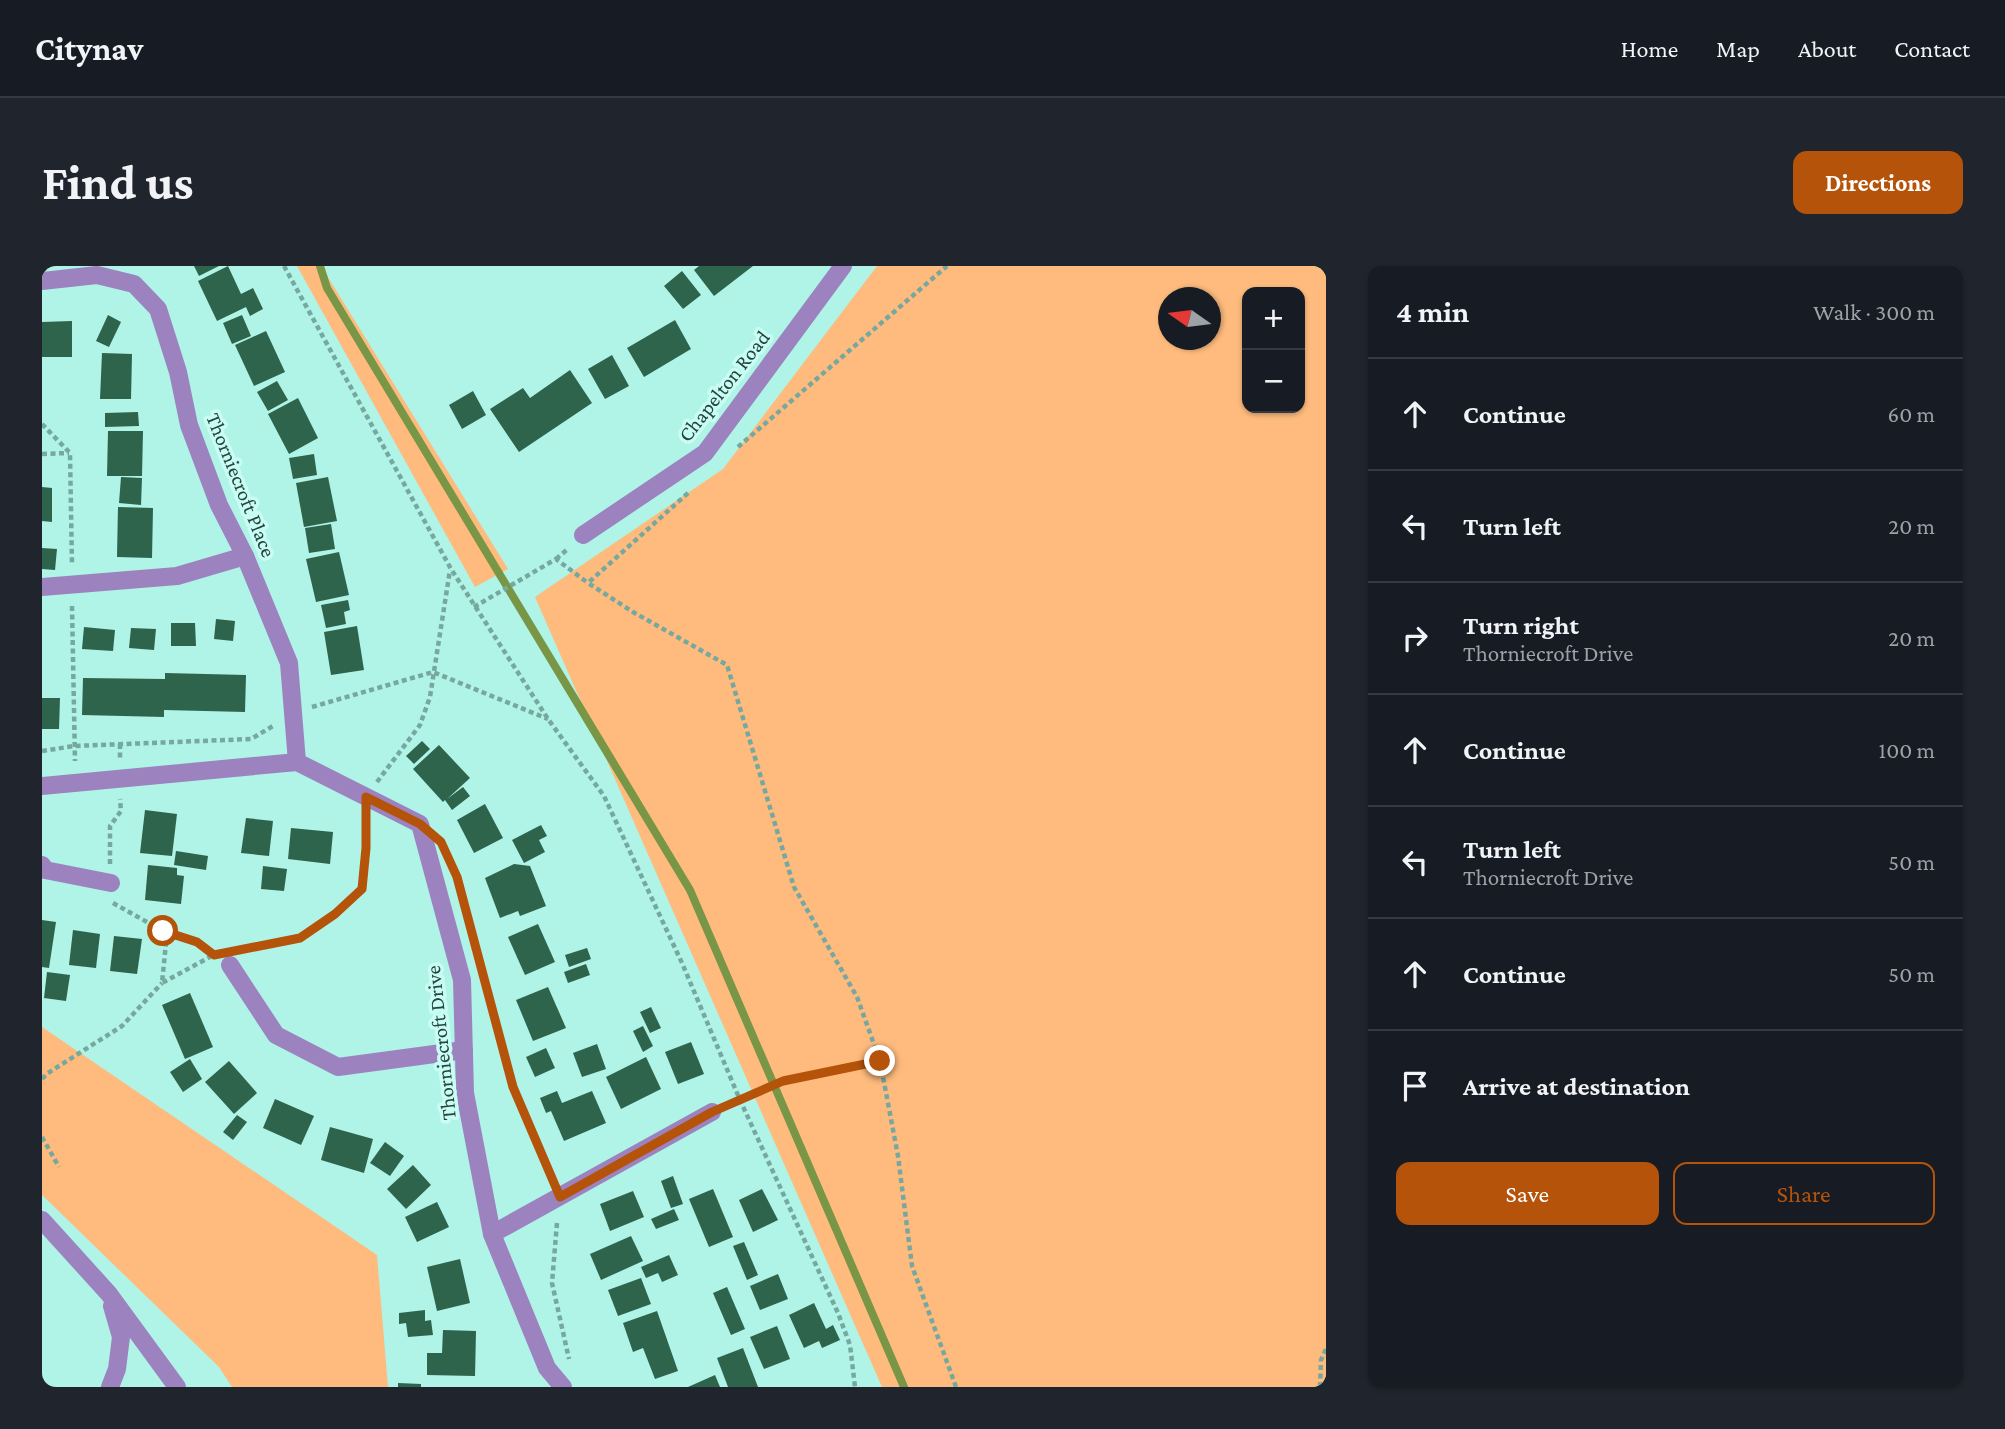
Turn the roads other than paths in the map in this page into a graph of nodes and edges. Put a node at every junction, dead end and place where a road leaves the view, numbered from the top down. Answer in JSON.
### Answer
{"nodes":[{"id":1,"x":839,"y":269,"type":"edge"},
{"id":2,"x":42,"y":281,"type":"edge"},
{"id":3,"x":583,"y":535,"type":"dead end"},
{"id":4,"x":245,"y":556,"type":"junction"},
{"id":5,"x":42,"y":587,"type":"edge"},
{"id":6,"x":297,"y":762,"type":"junction"},
{"id":7,"x":42,"y":786,"type":"edge"},
{"id":8,"x":42,"y":865,"type":"edge"},
{"id":9,"x":111,"y":883,"type":"road end"},
{"id":10,"x":231,"y":956,"type":"road end"},
{"id":11,"x":464,"y":1050,"type":"junction"},
{"id":12,"x":712,"y":1112,"type":"road end"},
{"id":13,"x":42,"y":1220,"type":"edge"},
{"id":14,"x":492,"y":1234,"type":"junction"},
{"id":15,"x":109,"y":1294,"type":"junction"},
{"id":16,"x":110,"y":1387,"type":"edge"},
{"id":17,"x":177,"y":1387,"type":"edge"},
{"id":18,"x":563,"y":1387,"type":"edge"}],
"edges":[{"from":1,"to":3,"type":"street","name":"Chapelton Road"},
{"from":2,"to":4,"type":"street","name":"Thorniecroft Place"},
{"from":4,"to":5,"type":"street"},
{"from":4,"to":6,"type":"street","name":"Thorniecroft Place"},
{"from":6,"to":7,"type":"street"},
{"from":6,"to":11,"type":"street","name":"Thorniecroft Drive"},
{"from":8,"to":9,"type":"street"},
{"from":10,"to":11,"type":"street"},
{"from":11,"to":14,"type":"street","name":"Thorniecroft Drive"},
{"from":12,"to":14,"type":"street"},
{"from":13,"to":15,"type":"street"},
{"from":14,"to":18,"type":"street","name":"Thorniecroft Drive"},
{"from":15,"to":16,"type":"street"},
{"from":15,"to":17,"type":"street"}]}
